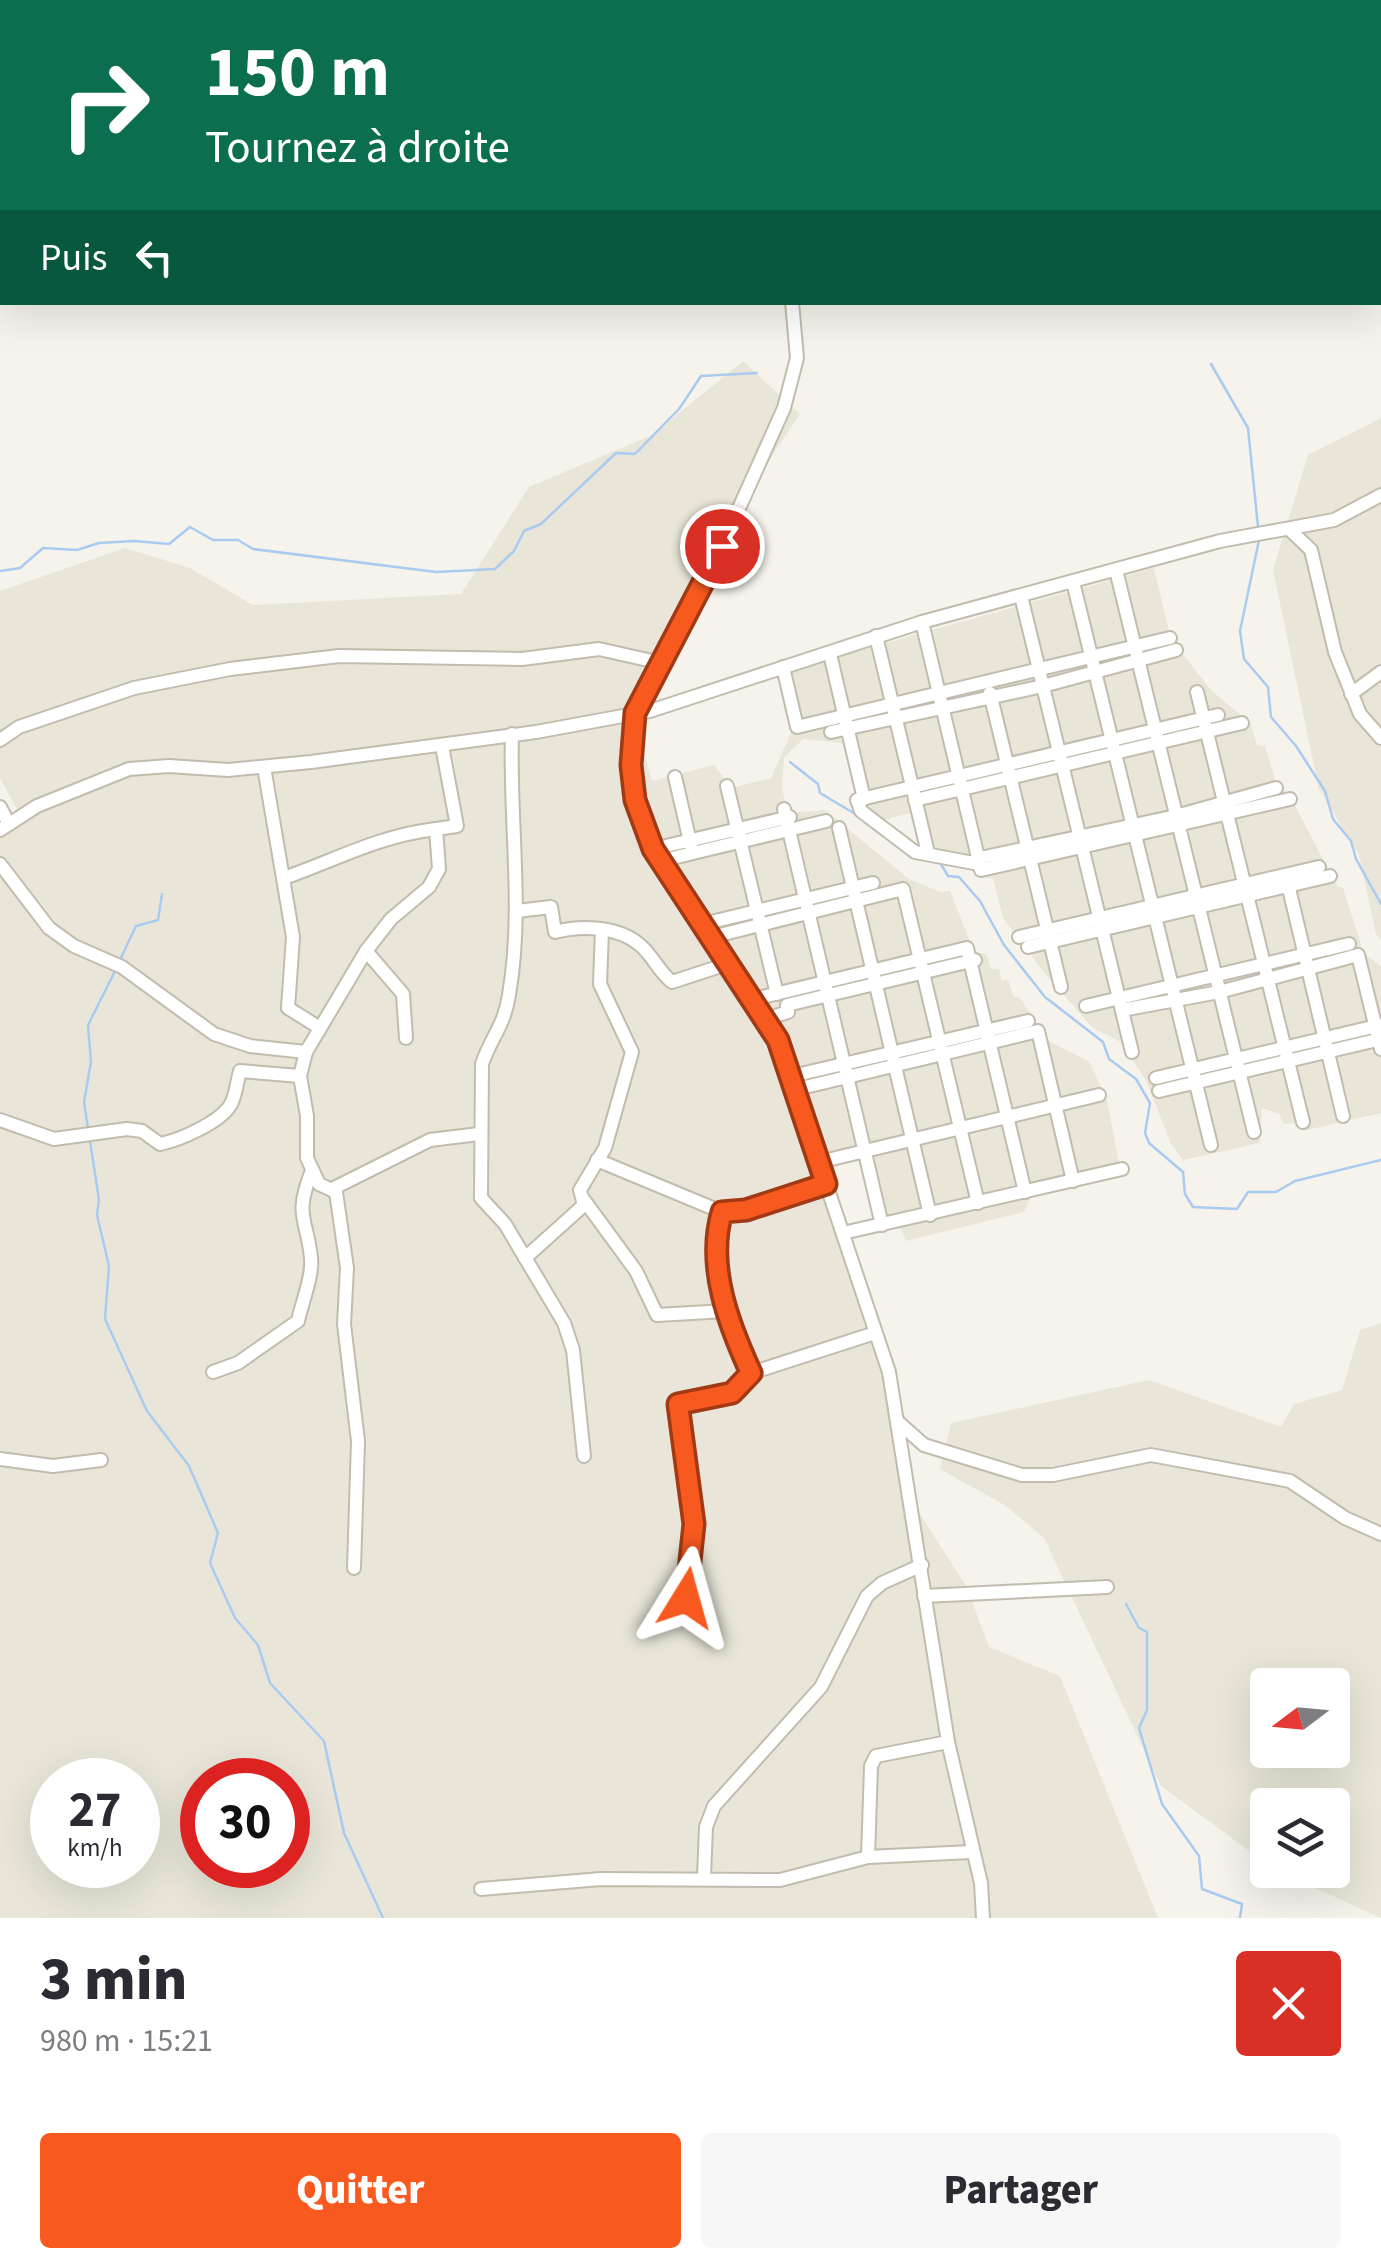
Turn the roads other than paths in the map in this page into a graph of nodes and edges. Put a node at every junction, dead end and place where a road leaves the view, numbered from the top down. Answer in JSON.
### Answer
{"nodes":[{"id":1,"x":792,"y":305,"type":"edge"},
{"id":2,"x":1381,"y":495,"type":"edge"},
{"id":3,"x":1289,"y":529,"type":"junction"},
{"id":4,"x":1116,"y":570,"type":"junction"},
{"id":5,"x":1073,"y":582,"type":"junction"},
{"id":6,"x":1021,"y":596,"type":"junction"},
{"id":7,"x":922,"y":622,"type":"junction"},
{"id":8,"x":876,"y":636,"type":"junction"},
{"id":9,"x":1173,"y":644,"type":"dead end"},
{"id":10,"x":830,"y":654,"type":"junction"},
{"id":11,"x":1136,"y":654,"type":"junction"},
{"id":12,"x":661,"y":662,"type":"junction"},
{"id":13,"x":1094,"y":665,"type":"junction"},
{"id":14,"x":783,"y":667,"type":"junction"},
{"id":15,"x":1381,"y":672,"type":"edge"},
{"id":16,"x":1042,"y":680,"type":"junction"},
{"id":17,"x":989,"y":691,"type":"junction"},
{"id":18,"x":1197,"y":692,"type":"dead end"},
{"id":19,"x":1351,"y":694,"type":"junction"},
{"id":20,"x":941,"y":702,"type":"junction"},
{"id":21,"x":894,"y":712,"type":"junction"},
{"id":22,"x":635,"y":713,"type":"junction"},
{"id":23,"x":1209,"y":721,"type":"junction"},
{"id":24,"x":846,"y":722,"type":"junction"},
{"id":25,"x":1242,"y":722,"type":"dead end"},
{"id":26,"x":831,"y":732,"type":"dead end"},
{"id":27,"x":512,"y":734,"type":"junction"},
{"id":28,"x":1157,"y":738,"type":"junction"},
{"id":29,"x":1381,"y":738,"type":"edge"},
{"id":30,"x":0,"y":740,"type":"edge"},
{"id":31,"x":442,"y":746,"type":"junction"},
{"id":32,"x":1114,"y":748,"type":"junction"},
{"id":33,"x":1061,"y":760,"type":"junction"},
{"id":34,"x":264,"y":768,"type":"junction"},
{"id":35,"x":1009,"y":772,"type":"junction"},
{"id":36,"x":675,"y":777,"type":"dead end"},
{"id":37,"x":962,"y":783,"type":"junction"},
{"id":38,"x":727,"y":786,"type":"dead end"},
{"id":39,"x":1276,"y":788,"type":"dead end"},
{"id":40,"x":914,"y":794,"type":"junction"},
{"id":41,"x":864,"y":799,"type":"junction"},
{"id":42,"x":1290,"y":799,"type":"dead end"},
{"id":43,"x":0,"y":807,"type":"edge"},
{"id":44,"x":1226,"y":809,"type":"junction"},
{"id":45,"x":787,"y":818,"type":"junction"},
{"id":46,"x":1177,"y":822,"type":"junction"},
{"id":47,"x":5,"y":827,"type":"edge"},
{"id":48,"x":436,"y":829,"type":"junction"},
{"id":49,"x":1134,"y":831,"type":"junction"},
{"id":50,"x":738,"y":835,"type":"junction"},
{"id":51,"x":1081,"y":842,"type":"junction"},
{"id":52,"x":692,"y":846,"type":"junction"},
{"id":53,"x":928,"y":852,"type":"junction"},
{"id":54,"x":1028,"y":854,"type":"junction"},
{"id":55,"x":657,"y":855,"type":"junction"},
{"id":56,"x":979,"y":861,"type":"junction"},
{"id":57,"x":0,"y":864,"type":"edge"},
{"id":58,"x":1324,"y":871,"type":"dead end"},
{"id":59,"x":284,"y":878,"type":"junction"},
{"id":60,"x":1287,"y":880,"type":"junction"},
{"id":61,"x":873,"y":883,"type":"dead end"},
{"id":62,"x":1246,"y":891,"type":"junction"},
{"id":63,"x":854,"y":895,"type":"junction"},
{"id":64,"x":1196,"y":895,"type":"junction"},
{"id":65,"x":807,"y":906,"type":"junction"},
{"id":66,"x":1199,"y":910,"type":"junction"},
{"id":67,"x":516,"y":912,"type":"junction"},
{"id":68,"x":1154,"y":912,"type":"junction"},
{"id":69,"x":758,"y":918,"type":"junction"},
{"id":70,"x":703,"y":924,"type":"junction"},
{"id":71,"x":1101,"y":924,"type":"junction"},
{"id":72,"x":602,"y":930,"type":"junction"},
{"id":73,"x":1048,"y":936,"type":"junction"},
{"id":74,"x":712,"y":937,"type":"junction"},
{"id":75,"x":1024,"y":942,"type":"dead end"},
{"id":76,"x":1349,"y":944,"type":"dead end"},
{"id":77,"x":366,"y":950,"type":"junction"},
{"id":78,"x":1307,"y":962,"type":"junction"},
{"id":79,"x":730,"y":963,"type":"junction"},
{"id":80,"x":922,"y":966,"type":"junction"},
{"id":81,"x":1266,"y":973,"type":"junction"},
{"id":82,"x":874,"y":978,"type":"junction"},
{"id":83,"x":1218,"y":985,"type":"junction"},
{"id":84,"x":1061,"y":987,"type":"dead end"},
{"id":85,"x":826,"y":989,"type":"junction"},
{"id":86,"x":776,"y":994,"type":"junction"},
{"id":87,"x":1174,"y":994,"type":"junction"},
{"id":88,"x":754,"y":999,"type":"junction"},
{"id":89,"x":1120,"y":1005,"type":"junction"},
{"id":90,"x":1086,"y":1006,"type":"dead end"},
{"id":91,"x":766,"y":1019,"type":"junction"},
{"id":92,"x":1028,"y":1021,"type":"dead end"},
{"id":93,"x":320,"y":1028,"type":"junction"},
{"id":94,"x":1379,"y":1036,"type":"edge"},
{"id":95,"x":988,"y":1037,"type":"junction"},
{"id":96,"x":406,"y":1038,"type":"dead end"},
{"id":97,"x":1327,"y":1045,"type":"junction"},
{"id":98,"x":941,"y":1048,"type":"junction"},
{"id":99,"x":306,"y":1052,"type":"junction"},
{"id":100,"x":1132,"y":1052,"type":"dead end"},
{"id":101,"x":1286,"y":1054,"type":"junction"},
{"id":102,"x":893,"y":1059,"type":"junction"},
{"id":103,"x":1237,"y":1066,"type":"junction"},
{"id":104,"x":846,"y":1070,"type":"junction"},
{"id":105,"x":300,"y":1076,"type":"junction"},
{"id":106,"x":1194,"y":1076,"type":"junction"},
{"id":107,"x":795,"y":1082,"type":"junction"},
{"id":108,"x":1158,"y":1084,"type":"dead end"},
{"id":109,"x":1099,"y":1095,"type":"dead end"},
{"id":110,"x":1055,"y":1106,"type":"junction"},
{"id":111,"x":1344,"y":1116,"type":"dead end"},
{"id":112,"x":1008,"y":1117,"type":"junction"},
{"id":113,"x":0,"y":1120,"type":"edge"},
{"id":114,"x":1302,"y":1122,"type":"dead end"},
{"id":115,"x":960,"y":1128,"type":"junction"},
{"id":116,"x":1254,"y":1132,"type":"dead end"},
{"id":117,"x":479,"y":1134,"type":"junction"},
{"id":118,"x":912,"y":1140,"type":"junction"},
{"id":119,"x":1210,"y":1145,"type":"dead end"},
{"id":120,"x":864,"y":1152,"type":"junction"},
{"id":121,"x":597,"y":1160,"type":"junction"},
{"id":122,"x":819,"y":1162,"type":"junction"},
{"id":123,"x":1122,"y":1169,"type":"dead end"},
{"id":124,"x":311,"y":1173,"type":"junction"},
{"id":125,"x":1073,"y":1181,"type":"junction"},
{"id":126,"x":826,"y":1184,"type":"junction"},
{"id":127,"x":334,"y":1188,"type":"junction"},
{"id":128,"x":1025,"y":1192,"type":"junction"},
{"id":129,"x":584,"y":1200,"type":"junction"},
{"id":130,"x":978,"y":1203,"type":"junction"},
{"id":131,"x":722,"y":1212,"type":"junction"},
{"id":132,"x":930,"y":1215,"type":"junction"},
{"id":133,"x":882,"y":1225,"type":"junction"},
{"id":134,"x":842,"y":1233,"type":"junction"},
{"id":135,"x":525,"y":1258,"type":"junction"},
{"id":136,"x":726,"y":1311,"type":"junction"},
{"id":137,"x":875,"y":1333,"type":"junction"},
{"id":138,"x":213,"y":1372,"type":"dead end"},
{"id":139,"x":751,"y":1373,"type":"junction"},
{"id":140,"x":897,"y":1421,"type":"junction"},
{"id":141,"x":584,"y":1456,"type":"dead end"},
{"id":142,"x":0,"y":1459,"type":"edge"},
{"id":143,"x":101,"y":1460,"type":"dead end"},
{"id":144,"x":1381,"y":1534,"type":"edge"},
{"id":145,"x":922,"y":1565,"type":"junction"},
{"id":146,"x":354,"y":1568,"type":"dead end"},
{"id":147,"x":1107,"y":1586,"type":"dead end"},
{"id":148,"x":924,"y":1596,"type":"junction"},
{"id":149,"x":686,"y":1598,"type":"dead end"},
{"id":150,"x":948,"y":1742,"type":"junction"},
{"id":151,"x":972,"y":1852,"type":"junction"},
{"id":152,"x":868,"y":1857,"type":"junction"},
{"id":153,"x":704,"y":1876,"type":"junction"},
{"id":154,"x":481,"y":1889,"type":"dead end"},
{"id":155,"x":983,"y":1918,"type":"edge"}],
"edges":[{"from":1,"to":12,"type":"street"},
{"from":2,"to":3,"type":"street"},
{"from":3,"to":4,"type":"street"},
{"from":3,"to":19,"type":"street"},
{"from":4,"to":5,"type":"street"},
{"from":4,"to":11,"type":"street"},
{"from":5,"to":6,"type":"street"},
{"from":5,"to":13,"type":"street"},
{"from":6,"to":7,"type":"street"},
{"from":6,"to":16,"type":"street"},
{"from":7,"to":8,"type":"street"},
{"from":7,"to":20,"type":"street"},
{"from":8,"to":10,"type":"street"},
{"from":8,"to":21,"type":"street"},
{"from":9,"to":11,"type":"street"},
{"from":10,"to":14,"type":"street"},
{"from":10,"to":24,"type":"street"},
{"from":11,"to":13,"type":"street"},
{"from":11,"to":28,"type":"street"},
{"from":12,"to":22,"type":"street"},
{"from":12,"to":30,"type":"street"},
{"from":13,"to":16,"type":"street"},
{"from":13,"to":32,"type":"street"},
{"from":14,"to":22,"type":"street"},
{"from":14,"to":24,"type":"street"},
{"from":15,"to":19,"type":"street"},
{"from":16,"to":17,"type":"street"},
{"from":16,"to":33,"type":"street"},
{"from":17,"to":20,"type":"street"},
{"from":17,"to":35,"type":"street"},
{"from":18,"to":23,"type":"street"},
{"from":19,"to":29,"type":"street"},
{"from":20,"to":21,"type":"street"},
{"from":20,"to":37,"type":"street"},
{"from":21,"to":24,"type":"street"},
{"from":21,"to":40,"type":"street"},
{"from":22,"to":27,"type":"street"},
{"from":22,"to":55,"type":"street"},
{"from":23,"to":25,"type":"street"},
{"from":23,"to":28,"type":"street"},
{"from":23,"to":44,"type":"street"},
{"from":24,"to":26,"type":"street"},
{"from":24,"to":41,"type":"street"},
{"from":27,"to":31,"type":"street"},
{"from":27,"to":67,"type":"street"},
{"from":28,"to":32,"type":"street"},
{"from":28,"to":46,"type":"street"},
{"from":31,"to":34,"type":"street"},
{"from":31,"to":48,"type":"street"},
{"from":32,"to":33,"type":"street"},
{"from":32,"to":49,"type":"street"},
{"from":33,"to":35,"type":"street"},
{"from":33,"to":51,"type":"street"},
{"from":34,"to":47,"type":"street"},
{"from":34,"to":59,"type":"street"},
{"from":35,"to":37,"type":"street"},
{"from":35,"to":54,"type":"street"},
{"from":36,"to":52,"type":"street"},
{"from":37,"to":40,"type":"street"},
{"from":37,"to":56,"type":"street"},
{"from":38,"to":50,"type":"street"},
{"from":39,"to":44,"type":"street"},
{"from":40,"to":41,"type":"street"},
{"from":40,"to":53,"type":"street"},
{"from":41,"to":53,"type":"street"},
{"from":42,"to":44,"type":"street"},
{"from":43,"to":47,"type":"street"},
{"from":44,"to":46,"type":"street"},
{"from":44,"to":62,"type":"street"},
{"from":45,"to":50,"type":"street"},
{"from":45,"to":63,"type":"street"},
{"from":45,"to":65,"type":"street"},
{"from":46,"to":49,"type":"street"},
{"from":46,"to":64,"type":"street"},
{"from":48,"to":59,"type":"street"},
{"from":48,"to":77,"type":"street"},
{"from":49,"to":51,"type":"street"},
{"from":49,"to":68,"type":"street"},
{"from":50,"to":52,"type":"street"},
{"from":50,"to":69,"type":"street"},
{"from":51,"to":54,"type":"street"},
{"from":51,"to":71,"type":"street"},
{"from":52,"to":55,"type":"street"},
{"from":53,"to":56,"type":"street"},
{"from":54,"to":56,"type":"street"},
{"from":54,"to":73,"type":"street"},
{"from":55,"to":70,"type":"street"},
{"from":57,"to":99,"type":"street"},
{"from":58,"to":60,"type":"street"},
{"from":59,"to":93,"type":"street"},
{"from":60,"to":62,"type":"street"},
{"from":60,"to":78,"type":"street"},
{"from":61,"to":63,"type":"street"},
{"from":62,"to":64,"type":"street"},
{"from":62,"to":66,"type":"street"},
{"from":62,"to":81,"type":"street"},
{"from":63,"to":65,"type":"street"},
{"from":63,"to":80,"type":"street"},
{"from":63,"to":82,"type":"street"},
{"from":64,"to":66,"type":"street"},
{"from":64,"to":68,"type":"street"},
{"from":65,"to":69,"type":"street"},
{"from":65,"to":85,"type":"street"},
{"from":66,"to":68,"type":"street"},
{"from":66,"to":83,"type":"street"},
{"from":67,"to":72,"type":"street"},
{"from":67,"to":117,"type":"street"},
{"from":68,"to":71,"type":"street"},
{"from":68,"to":87,"type":"street"},
{"from":69,"to":70,"type":"street"},
{"from":69,"to":74,"type":"street"},
{"from":69,"to":86,"type":"street"},
{"from":70,"to":74,"type":"street"},
{"from":71,"to":73,"type":"street"},
{"from":71,"to":89,"type":"street"},
{"from":72,"to":79,"type":"street"},
{"from":72,"to":121,"type":"street"},
{"from":73,"to":75,"type":"street"},
{"from":73,"to":84,"type":"street"},
{"from":74,"to":79,"type":"street"},
{"from":76,"to":78,"type":"street"},
{"from":77,"to":93,"type":"street"},
{"from":77,"to":96,"type":"street"},
{"from":78,"to":81,"type":"street"},
{"from":78,"to":94,"type":"street"},
{"from":78,"to":97,"type":"street"},
{"from":79,"to":88,"type":"street"},
{"from":80,"to":82,"type":"street"},
{"from":80,"to":95,"type":"street"},
{"from":80,"to":98,"type":"street"},
{"from":81,"to":83,"type":"street"},
{"from":81,"to":101,"type":"street"},
{"from":82,"to":85,"type":"street"},
{"from":82,"to":102,"type":"street"},
{"from":83,"to":87,"type":"street"},
{"from":83,"to":103,"type":"street"},
{"from":85,"to":86,"type":"street"},
{"from":85,"to":91,"type":"street"},
{"from":85,"to":104,"type":"street"},
{"from":86,"to":88,"type":"street"},
{"from":87,"to":89,"type":"street"},
{"from":87,"to":106,"type":"street"},
{"from":88,"to":91,"type":"street"},
{"from":89,"to":90,"type":"street"},
{"from":89,"to":100,"type":"street"},
{"from":91,"to":107,"type":"street"},
{"from":92,"to":95,"type":"street"},
{"from":93,"to":99,"type":"street"},
{"from":94,"to":97,"type":"street"},
{"from":95,"to":98,"type":"street"},
{"from":95,"to":110,"type":"street"},
{"from":95,"to":112,"type":"street"},
{"from":97,"to":101,"type":"street"},
{"from":97,"to":111,"type":"street"},
{"from":98,"to":102,"type":"street"},
{"from":98,"to":115,"type":"street"},
{"from":99,"to":105,"type":"street"},
{"from":101,"to":103,"type":"street"},
{"from":101,"to":114,"type":"street"},
{"from":102,"to":104,"type":"street"},
{"from":102,"to":118,"type":"street"},
{"from":103,"to":106,"type":"street"},
{"from":103,"to":116,"type":"street"},
{"from":104,"to":107,"type":"street"},
{"from":104,"to":120,"type":"street"},
{"from":105,"to":113,"type":"street"},
{"from":105,"to":124,"type":"street"},
{"from":106,"to":108,"type":"street"},
{"from":106,"to":119,"type":"street"},
{"from":107,"to":122,"type":"street"},
{"from":109,"to":110,"type":"street"},
{"from":110,"to":112,"type":"street"},
{"from":110,"to":125,"type":"street"},
{"from":112,"to":115,"type":"street"},
{"from":112,"to":128,"type":"street"},
{"from":115,"to":118,"type":"street"},
{"from":115,"to":130,"type":"street"},
{"from":117,"to":127,"type":"street"},
{"from":117,"to":135,"type":"street"},
{"from":118,"to":120,"type":"street"},
{"from":118,"to":132,"type":"street"},
{"from":120,"to":122,"type":"street"},
{"from":120,"to":133,"type":"street"},
{"from":121,"to":129,"type":"street"},
{"from":121,"to":131,"type":"street"},
{"from":122,"to":126,"type":"street"},
{"from":123,"to":125,"type":"street"},
{"from":124,"to":127,"type":"street"},
{"from":124,"to":138,"type":"street"},
{"from":125,"to":128,"type":"street"},
{"from":126,"to":131,"type":"street"},
{"from":126,"to":134,"type":"street"},
{"from":127,"to":146,"type":"street"},
{"from":128,"to":130,"type":"street"},
{"from":129,"to":135,"type":"street"},
{"from":129,"to":136,"type":"street"},
{"from":130,"to":132,"type":"street"},
{"from":131,"to":136,"type":"street"},
{"from":132,"to":133,"type":"street"},
{"from":133,"to":134,"type":"street"},
{"from":134,"to":137,"type":"street"},
{"from":135,"to":141,"type":"street"},
{"from":136,"to":139,"type":"street"},
{"from":137,"to":139,"type":"street"},
{"from":137,"to":140,"type":"street"},
{"from":139,"to":149,"type":"street"},
{"from":140,"to":144,"type":"street"},
{"from":140,"to":145,"type":"street"},
{"from":142,"to":143,"type":"street"},
{"from":145,"to":148,"type":"street"},
{"from":145,"to":153,"type":"street"},
{"from":147,"to":148,"type":"street"},
{"from":148,"to":150,"type":"street"},
{"from":150,"to":151,"type":"street"},
{"from":150,"to":152,"type":"street"},
{"from":151,"to":152,"type":"street"},
{"from":151,"to":155,"type":"street"},
{"from":152,"to":153,"type":"street"},
{"from":153,"to":154,"type":"street"}]}
